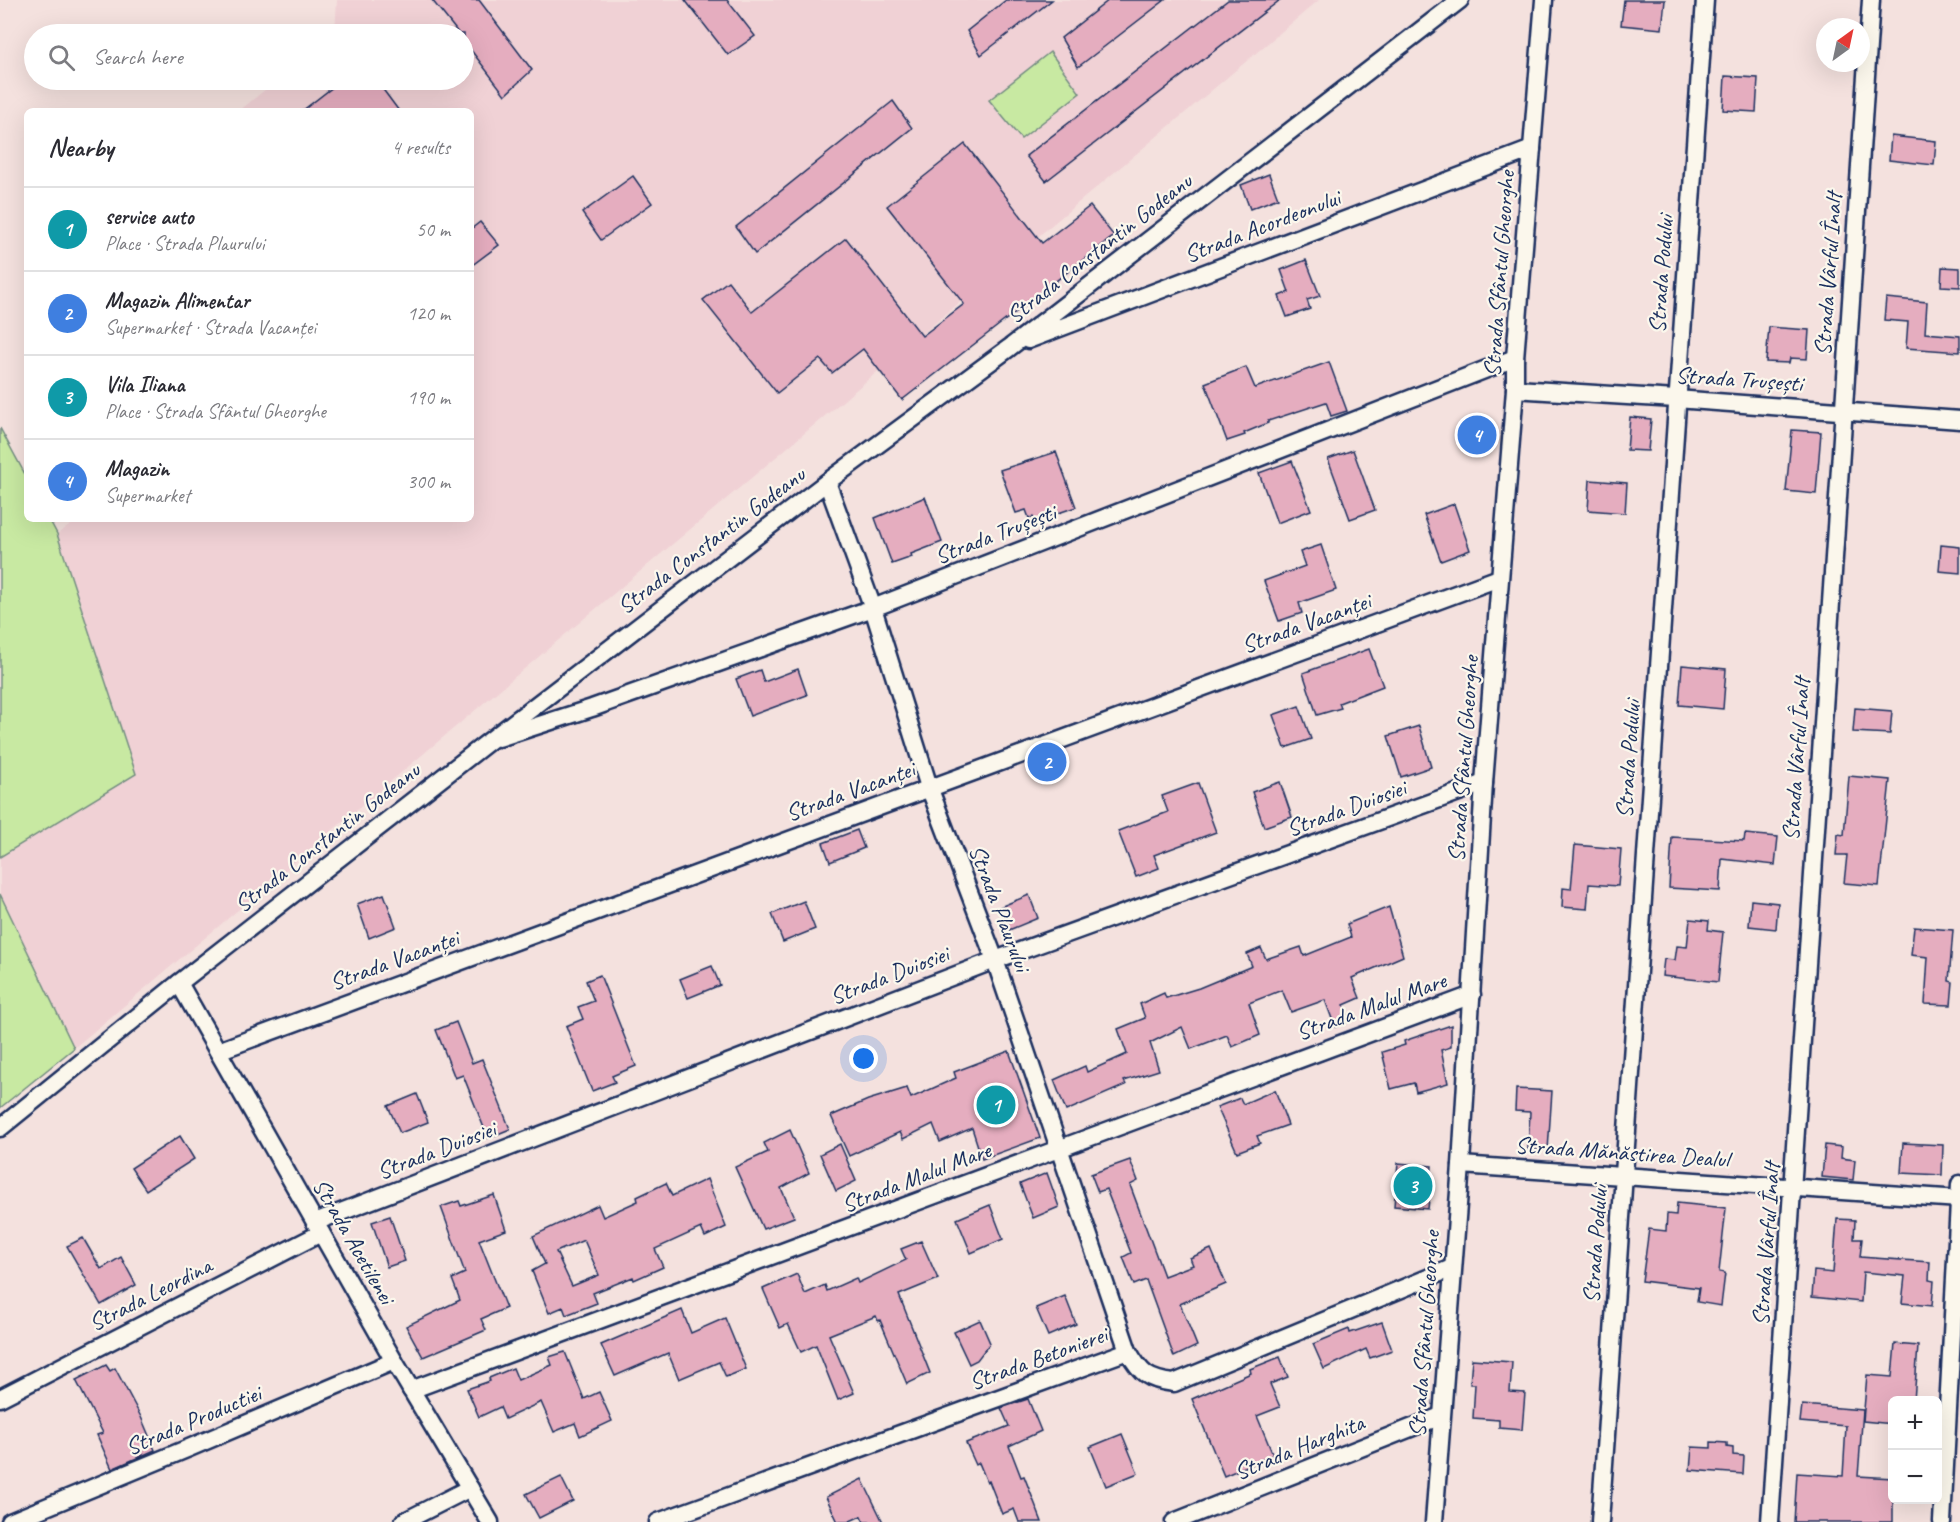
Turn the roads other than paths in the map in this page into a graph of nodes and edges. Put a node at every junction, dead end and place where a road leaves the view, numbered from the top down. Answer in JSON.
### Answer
{"nodes":[{"id":1,"x":1460,"y":0,"type":"edge"},
{"id":2,"x":1544,"y":0,"type":"edge"},
{"id":3,"x":1705,"y":0,"type":"edge"},
{"id":4,"x":1871,"y":0,"type":"edge"},
{"id":5,"x":1532,"y":149,"type":"junction"},
{"id":6,"x":1009,"y":348,"type":"junction"},
{"id":7,"x":1515,"y":358,"type":"junction"},
{"id":8,"x":1515,"y":389,"type":"junction"},
{"id":9,"x":1676,"y":399,"type":"junction"},
{"id":10,"x":1842,"y":410,"type":"junction"},
{"id":11,"x":1960,"y":420,"type":"edge"},
{"id":12,"x":827,"y":482,"type":"junction"},
{"id":13,"x":1499,"y":578,"type":"junction"},
{"id":14,"x":873,"y":608,"type":"junction"},
{"id":15,"x":488,"y":742,"type":"junction"},
{"id":16,"x":1484,"y":783,"type":"junction"},
{"id":17,"x":929,"y":787,"type":"junction"},
{"id":18,"x":995,"y":960,"type":"junction"},
{"id":19,"x":179,"y":983,"type":"junction"},
{"id":20,"x":1472,"y":995,"type":"junction"},
{"id":21,"x":218,"y":1051,"type":"junction"},
{"id":22,"x":0,"y":1128,"type":"edge"},
{"id":23,"x":1060,"y":1148,"type":"junction"},
{"id":24,"x":1461,"y":1165,"type":"junction"},
{"id":25,"x":1624,"y":1176,"type":"junction"},
{"id":26,"x":1794,"y":1187,"type":"junction"},
{"id":27,"x":1960,"y":1194,"type":"edge"},
{"id":28,"x":318,"y":1227,"type":"junction"},
{"id":29,"x":1452,"y":1268,"type":"junction"},
{"id":30,"x":1128,"y":1351,"type":"junction"},
{"id":31,"x":394,"y":1361,"type":"junction"},
{"id":32,"x":411,"y":1390,"type":"junction"},
{"id":33,"x":0,"y":1398,"type":"edge"},
{"id":34,"x":1441,"y":1416,"type":"junction"},
{"id":35,"x":470,"y":1488,"type":"junction"},
{"id":36,"x":10,"y":1522,"type":"edge"},
{"id":37,"x":403,"y":1522,"type":"edge"},
{"id":38,"x":490,"y":1522,"type":"edge"},
{"id":39,"x":658,"y":1522,"type":"edge"},
{"id":40,"x":1174,"y":1522,"type":"edge"},
{"id":41,"x":1434,"y":1522,"type":"edge"},
{"id":42,"x":1600,"y":1522,"type":"edge"},
{"id":43,"x":1770,"y":1522,"type":"edge"},
{"id":44,"x":1942,"y":1522,"type":"edge"}],
"edges":[{"from":1,"to":6,"type":"street","name":"Strada Constantin Godeanu"},
{"from":2,"to":5,"type":"street","name":"Strada Sfântul Gheorghe"},
{"from":3,"to":9,"type":"street","name":"Strada Podului"},
{"from":4,"to":10,"type":"street","name":"Strada Vârful Înalt"},
{"from":5,"to":6,"type":"street","name":"Strada Acordeonului"},
{"from":5,"to":7,"type":"street","name":"Strada Sfântul Gheorghe"},
{"from":6,"to":12,"type":"street","name":"Strada Constantin Godeanu"},
{"from":7,"to":8,"type":"street","name":"Strada Sfântul Gheorghe"},
{"from":7,"to":14,"type":"street","name":"Strada Trușești"},
{"from":8,"to":9,"type":"street","name":"Strada Trușești"},
{"from":8,"to":13,"type":"street","name":"Strada Sfântul Gheorghe"},
{"from":9,"to":10,"type":"street","name":"Strada Trușești"},
{"from":9,"to":25,"type":"street","name":"Strada Podului"},
{"from":10,"to":11,"type":"street","name":"Strada Trușești"},
{"from":10,"to":26,"type":"street","name":"Strada Vârful Înalt"},
{"from":12,"to":14,"type":"street","name":"Strada Plaurului"},
{"from":12,"to":15,"type":"street","name":"Strada Constantin Godeanu"},
{"from":13,"to":16,"type":"street","name":"Strada Sfântul Gheorghe"},
{"from":13,"to":17,"type":"street","name":"Strada Vacanței"},
{"from":14,"to":15,"type":"street","name":"Strada Trușești"},
{"from":14,"to":17,"type":"street","name":"Strada Plaurului"},
{"from":15,"to":19,"type":"street","name":"Strada Constantin Godeanu"},
{"from":16,"to":18,"type":"street","name":"Strada Duiosiei"},
{"from":16,"to":20,"type":"street","name":"Strada Sfântul Gheorghe"},
{"from":17,"to":18,"type":"street","name":"Strada Plaurului"},
{"from":17,"to":21,"type":"street","name":"Strada Vacanței"},
{"from":18,"to":23,"type":"street","name":"Strada Plaurului"},
{"from":18,"to":28,"type":"street","name":"Strada Duiosiei"},
{"from":19,"to":21,"type":"street","name":"Strada Acetilenei"},
{"from":19,"to":22,"type":"street","name":"Strada Constantin Godeanu"},
{"from":20,"to":23,"type":"street","name":"Strada Malul Mare"},
{"from":20,"to":24,"type":"street","name":"Strada Sfântul Gheorghe"},
{"from":21,"to":28,"type":"street","name":"Strada Acetilenei"},
{"from":23,"to":30,"type":"street","name":"Strada Plaurului"},
{"from":23,"to":32,"type":"street","name":"Strada Malul Mare"},
{"from":24,"to":25,"type":"street","name":"Strada Mănăstirea Dealul"},
{"from":24,"to":29,"type":"street","name":"Strada Sfântul Gheorghe"},
{"from":25,"to":26,"type":"street","name":"Strada Mănăstirea Dealul"},
{"from":25,"to":42,"type":"street","name":"Strada Podului"},
{"from":26,"to":27,"type":"street","name":"Strada Mănăstirea Dealul"},
{"from":26,"to":43,"type":"street","name":"Strada Vârful Înalt"},
{"from":27,"to":44,"type":"street"},
{"from":28,"to":31,"type":"street","name":"Strada Acetilenei"},
{"from":28,"to":33,"type":"street","name":"Strada Leordina"},
{"from":29,"to":30,"type":"street","name":"Strada Betonierei"},
{"from":29,"to":34,"type":"street","name":"Strada Sfântul Gheorghe"},
{"from":30,"to":39,"type":"street","name":"Strada Betonierei"},
{"from":31,"to":32,"type":"street","name":"Strada Acetilenei"},
{"from":31,"to":36,"type":"street","name":"Strada Productiei"},
{"from":32,"to":35,"type":"street","name":"Strada Acetilenei"},
{"from":34,"to":40,"type":"street","name":"Strada Harghita"},
{"from":34,"to":41,"type":"street","name":"Strada Sfântul Gheorghe"},
{"from":35,"to":37,"type":"street"},
{"from":35,"to":38,"type":"street","name":"Strada Acetilenei"}]}
